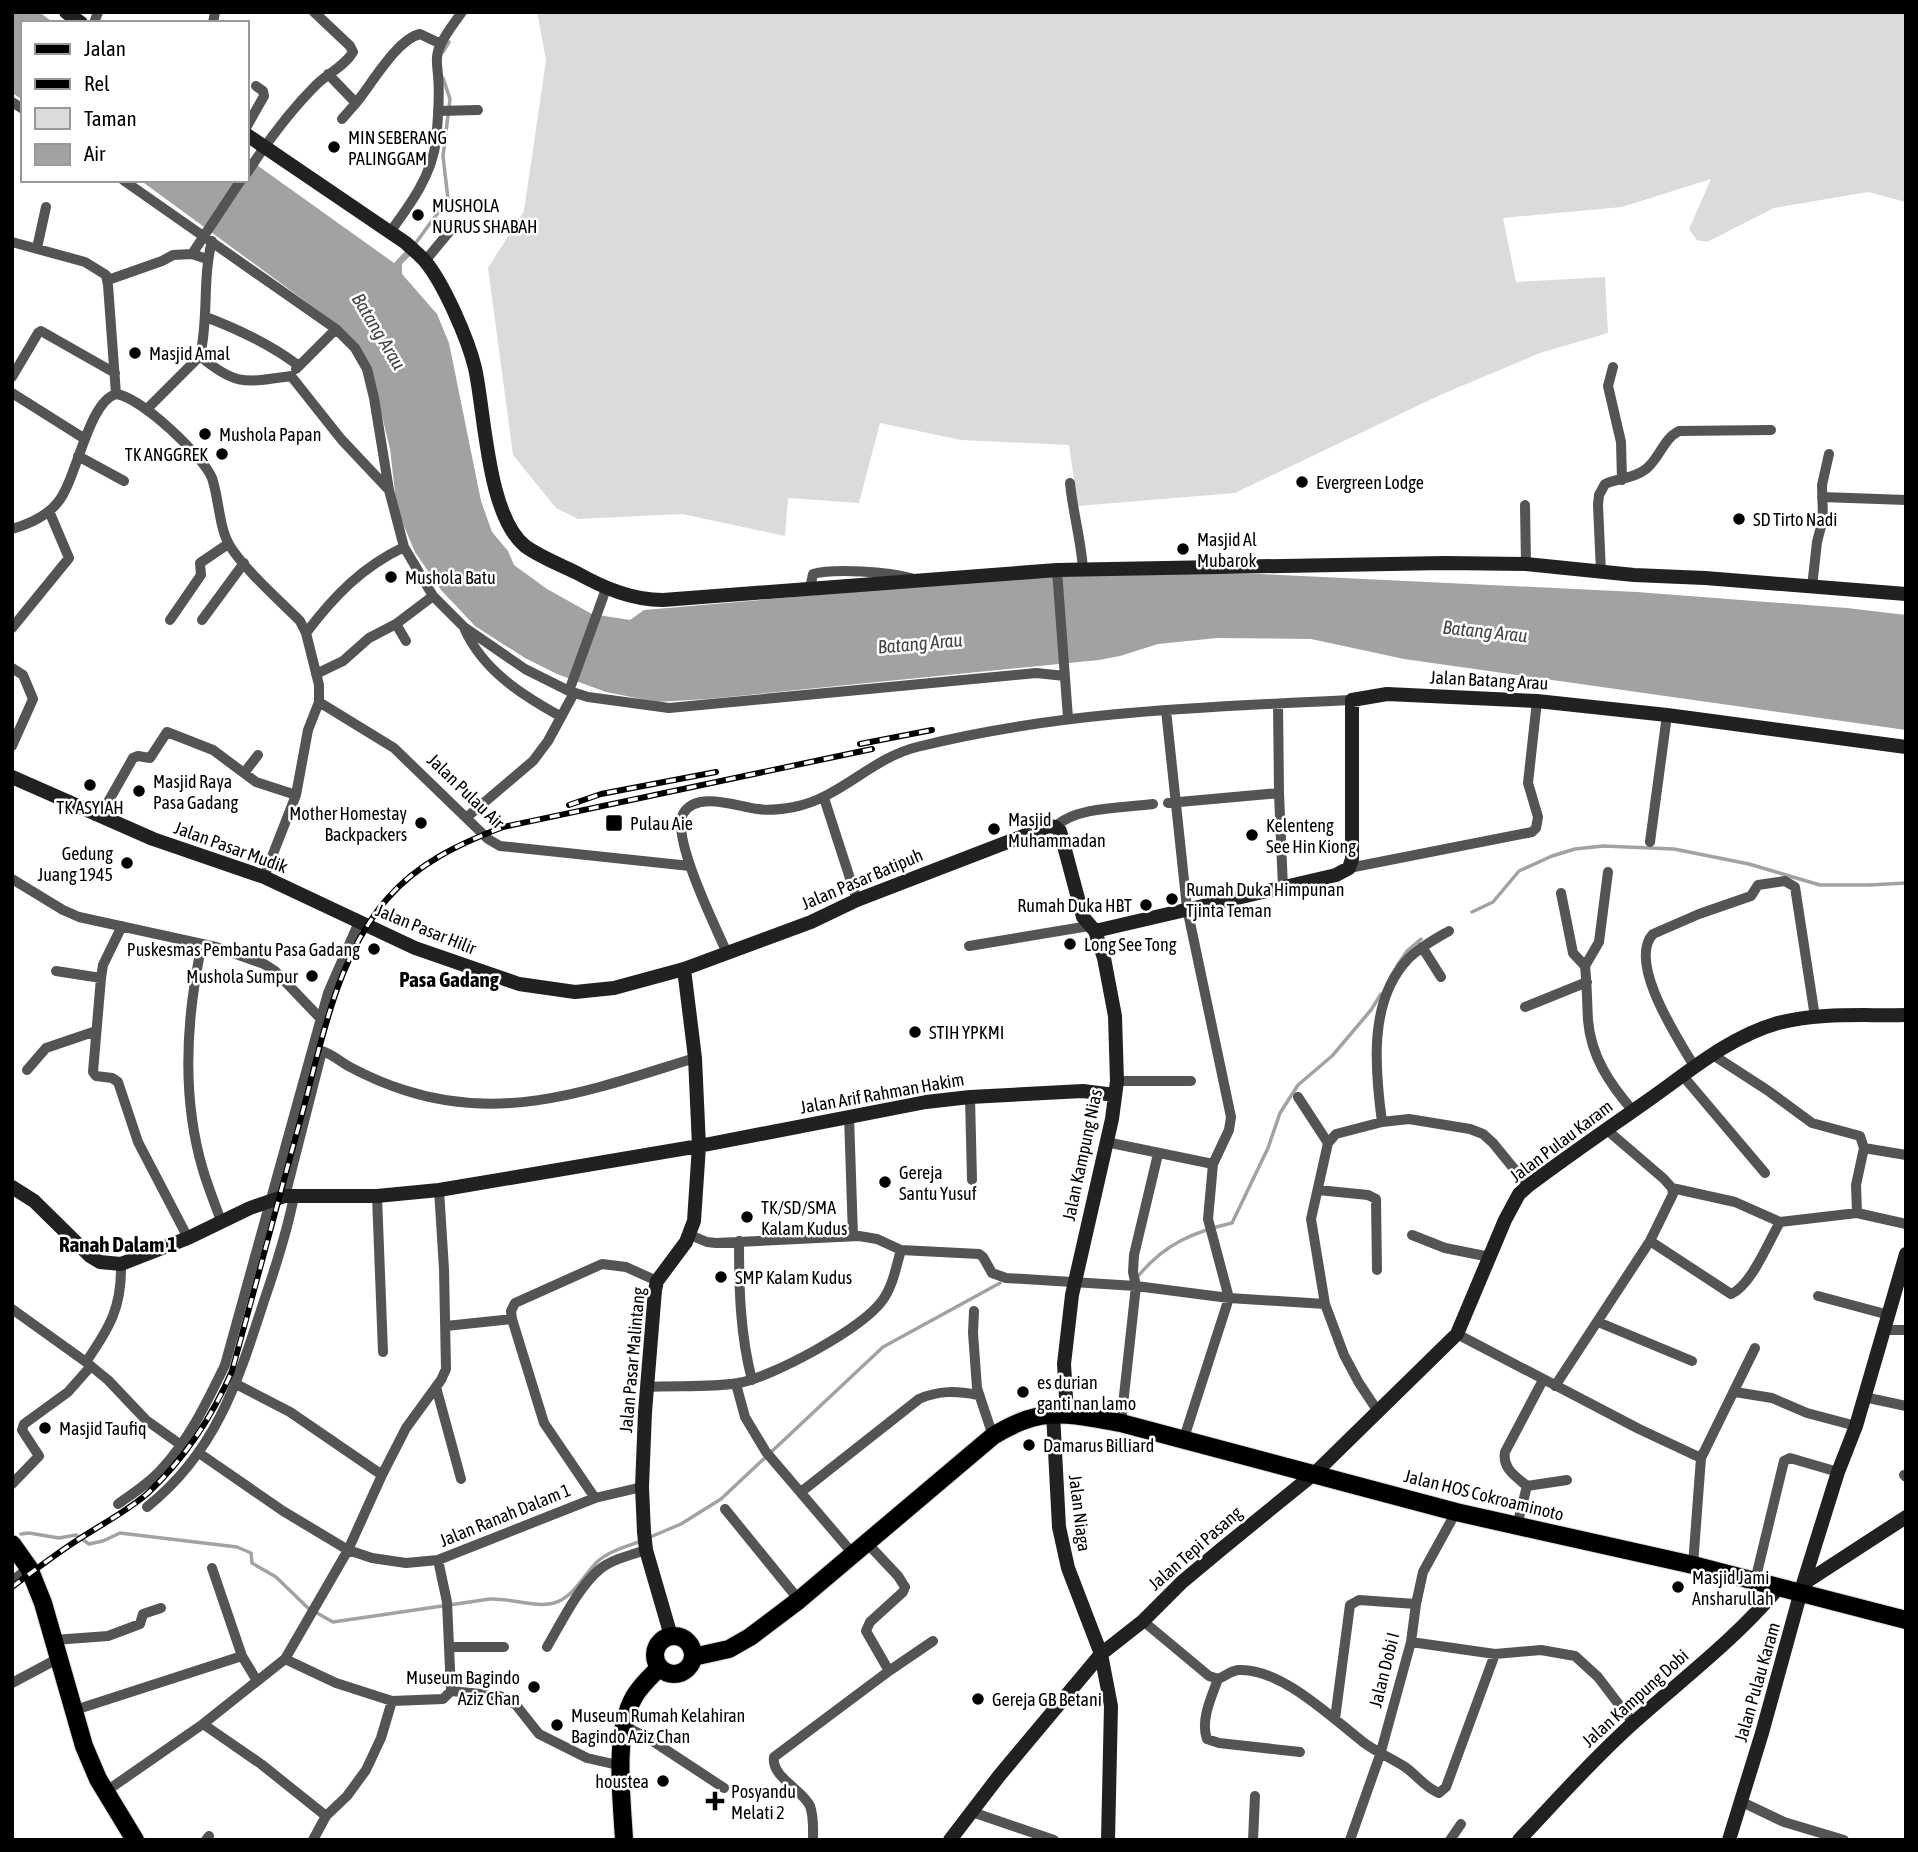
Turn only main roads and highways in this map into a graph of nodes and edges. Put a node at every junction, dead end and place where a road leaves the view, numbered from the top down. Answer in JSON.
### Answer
{"nodes":[{"id":1,"x":12,"y":1544,"type":"edge"},
{"id":2,"x":1906,"y":1620,"type":"edge"},
{"id":3,"x":693,"y":1657,"type":"junction"},
{"id":4,"x":659,"y":1668,"type":"junction"},
{"id":5,"x":135,"y":1840,"type":"edge"},
{"id":6,"x":624,"y":1840,"type":"edge"}],
"edges":[{"from":1,"to":5,"type":"main road"},
{"from":2,"to":3,"type":"main road","name":"Jalan HOS Cokroaminoto"},
{"from":3,"to":4,"type":"main road"},
{"from":3,"to":4,"type":"main road"},
{"from":4,"to":6,"type":"main road"}]}
